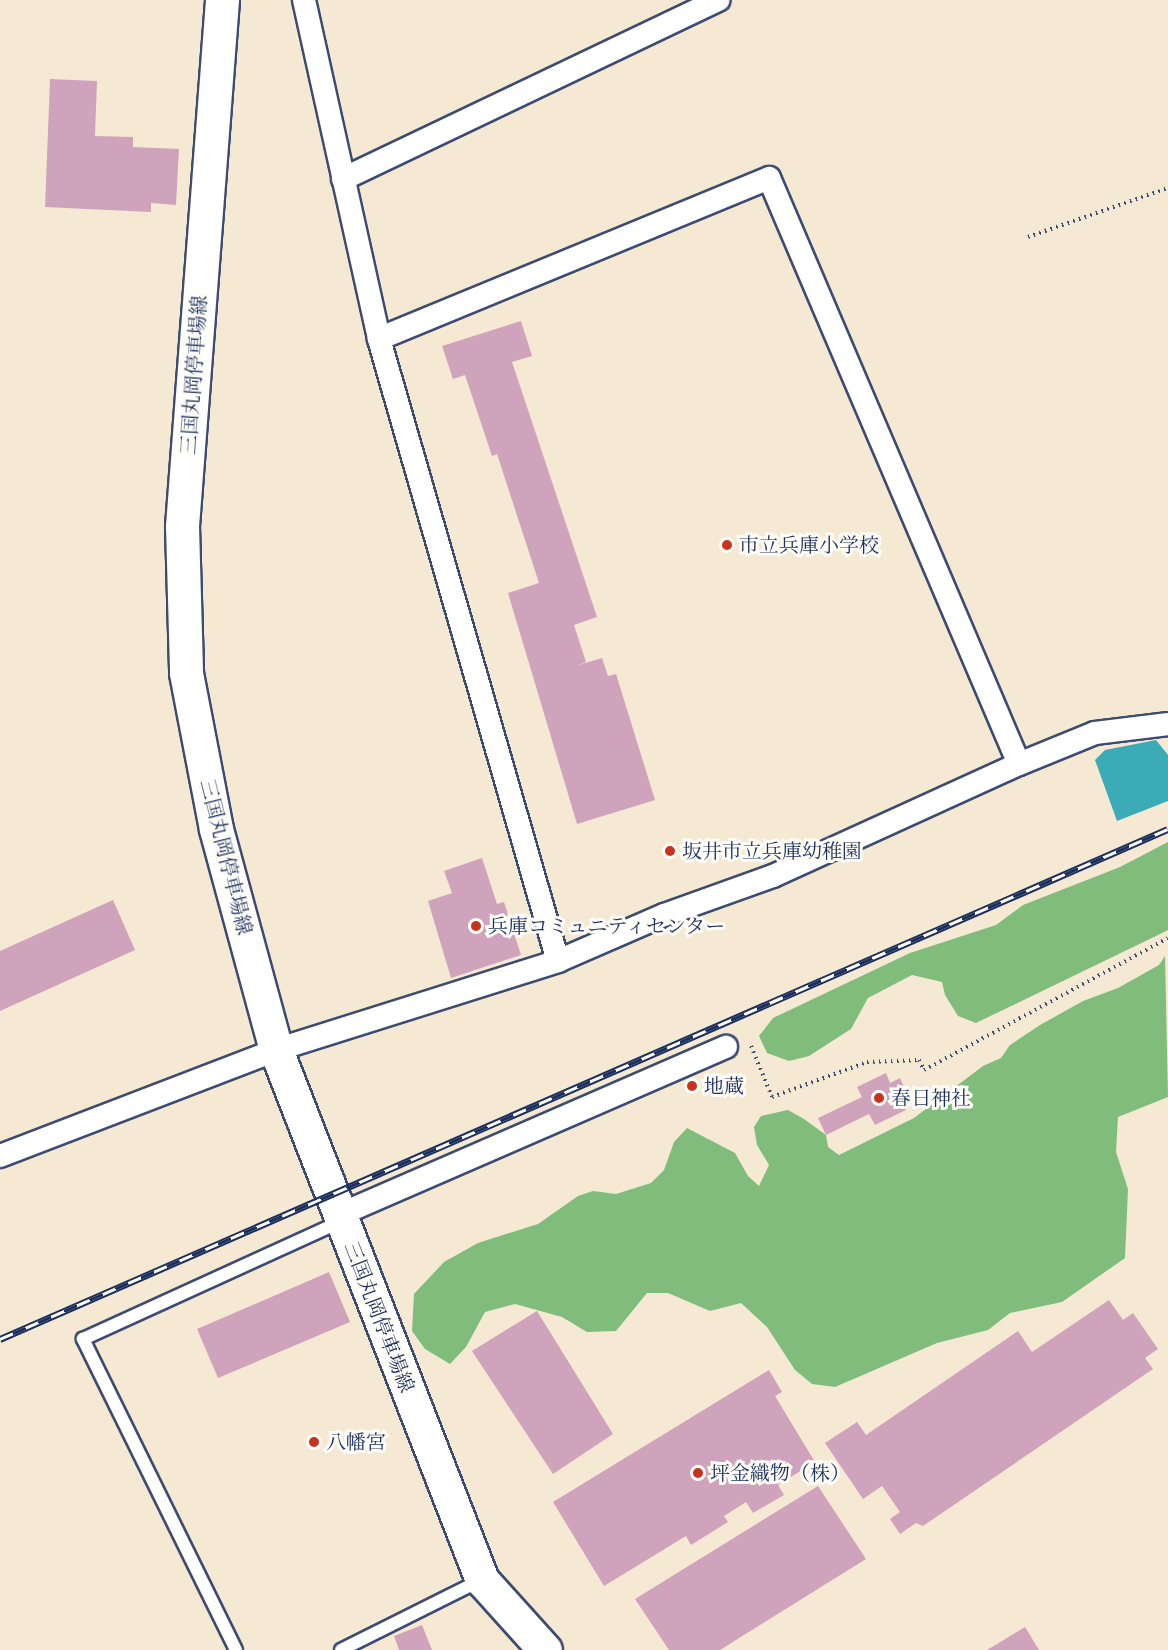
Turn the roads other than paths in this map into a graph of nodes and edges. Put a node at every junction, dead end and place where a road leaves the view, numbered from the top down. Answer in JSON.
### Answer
{"nodes":[{"id":1,"x":222,"y":0,"type":"edge"},
{"id":2,"x":304,"y":0,"type":"edge"},
{"id":3,"x":719,"y":0,"type":"edge"},
{"id":4,"x":343,"y":179,"type":"junction"},
{"id":5,"x":379,"y":339,"type":"junction"},
{"id":6,"x":1168,"y":724,"type":"edge"},
{"id":7,"x":1019,"y":764,"type":"junction"},
{"id":8,"x":558,"y":961,"type":"junction"},
{"id":9,"x":726,"y":1047,"type":"road end"},
{"id":10,"x":276,"y":1050,"type":"junction"},
{"id":11,"x":0,"y":1155,"type":"edge"},
{"id":12,"x":340,"y":1219,"type":"junction"},
{"id":13,"x":482,"y":1580,"type":"junction"},
{"id":14,"x":236,"y":1650,"type":"edge"},
{"id":15,"x":341,"y":1650,"type":"edge"},
{"id":16,"x":545,"y":1650,"type":"edge"}],
"edges":[{"from":1,"to":10,"type":"main road","name":"三国丸岡停車場線"},
{"from":2,"to":4,"type":"street"},
{"from":3,"to":4,"type":"street"},
{"from":4,"to":5,"type":"street"},
{"from":5,"to":7,"type":"street"},
{"from":5,"to":8,"type":"street"},
{"from":6,"to":7,"type":"street"},
{"from":7,"to":8,"type":"street"},
{"from":8,"to":10,"type":"street"},
{"from":9,"to":12,"type":"street"},
{"from":10,"to":11,"type":"street"},
{"from":10,"to":12,"type":"main road","name":"三国丸岡停車場線"},
{"from":12,"to":13,"type":"main road","name":"三国丸岡停車場線"},
{"from":12,"to":14,"type":"lane"},
{"from":13,"to":15,"type":"lane"},
{"from":13,"to":16,"type":"main road","name":"三国丸岡停車場線"}]}
